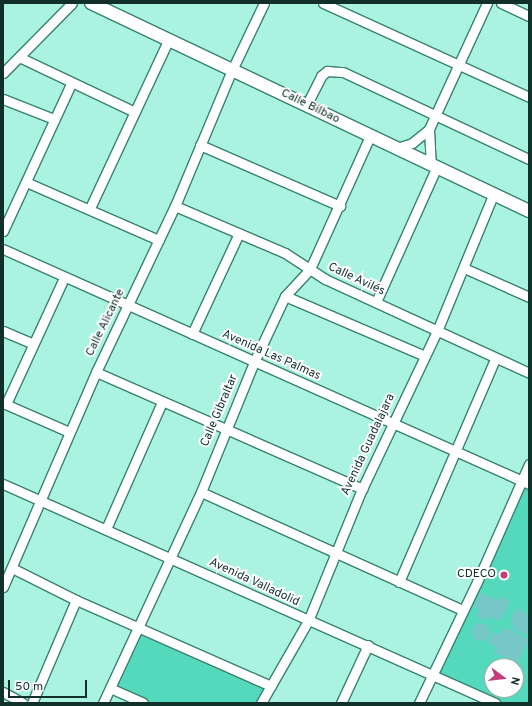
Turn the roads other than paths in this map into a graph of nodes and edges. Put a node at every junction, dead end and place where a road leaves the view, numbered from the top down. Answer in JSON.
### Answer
{"nodes":[{"id":1,"x":72,"y":3,"type":"edge"},
{"id":2,"x":91,"y":3,"type":"edge"},
{"id":3,"x":264,"y":3,"type":"edge"},
{"id":4,"x":323,"y":3,"type":"edge"},
{"id":5,"x":487,"y":3,"type":"edge"},
{"id":6,"x":501,"y":3,"type":"edge"},
{"id":7,"x":529,"y":16,"type":"edge"},
{"id":8,"x":168,"y":41,"type":"junction"},
{"id":9,"x":19,"y":57,"type":"junction"},
{"id":10,"x":460,"y":65,"type":"junction"},
{"id":11,"x":232,"y":70,"type":"junction"},
{"id":12,"x":3,"y":74,"type":"edge"},
{"id":13,"x":71,"y":84,"type":"junction"},
{"id":14,"x":529,"y":97,"type":"edge"},
{"id":15,"x":3,"y":99,"type":"edge"},
{"id":16,"x":307,"y":104,"type":"junction"},
{"id":17,"x":135,"y":112,"type":"junction"},
{"id":18,"x":436,"y":115,"type":"junction"},
{"id":19,"x":54,"y":119,"type":"junction"},
{"id":20,"x":429,"y":129,"type":"junction"},
{"id":21,"x":370,"y":136,"type":"junction"},
{"id":22,"x":200,"y":145,"type":"junction"},
{"id":23,"x":397,"y":148,"type":"junction"},
{"id":24,"x":529,"y":159,"type":"edge"},
{"id":25,"x":434,"y":165,"type":"junction"},
{"id":26,"x":26,"y":182,"type":"junction"},
{"id":27,"x":493,"y":195,"type":"junction"},
{"id":28,"x":175,"y":206,"type":"junction"},
{"id":29,"x":340,"y":206,"type":"junction"},
{"id":30,"x":90,"y":208,"type":"junction"},
{"id":31,"x":529,"y":211,"type":"edge"},
{"id":32,"x":3,"y":231,"type":"edge"},
{"id":33,"x":239,"y":233,"type":"junction"},
{"id":34,"x":159,"y":240,"type":"junction"},
{"id":35,"x":3,"y":249,"type":"edge"},
{"id":36,"x":464,"y":268,"type":"junction"},
{"id":37,"x":310,"y":269,"type":"junction"},
{"id":38,"x":64,"y":278,"type":"junction"},
{"id":39,"x":284,"y":296,"type":"junction"},
{"id":40,"x":529,"y":297,"type":"edge"},
{"id":41,"x":376,"y":302,"type":"junction"},
{"id":42,"x":128,"y":304,"type":"junction"},
{"id":43,"x":3,"y":331,"type":"edge"},
{"id":44,"x":437,"y":331,"type":"junction"},
{"id":45,"x":192,"y":334,"type":"junction"},
{"id":46,"x":33,"y":344,"type":"junction"},
{"id":47,"x":425,"y":356,"type":"junction"},
{"id":48,"x":495,"y":359,"type":"junction"},
{"id":49,"x":254,"y":362,"type":"junction"},
{"id":50,"x":96,"y":372,"type":"junction"},
{"id":51,"x":529,"y":373,"type":"edge"},
{"id":52,"x":162,"y":402,"type":"junction"},
{"id":53,"x":4,"y":404,"type":"edge"},
{"id":54,"x":393,"y":423,"type":"junction"},
{"id":55,"x":225,"y":430,"type":"junction"},
{"id":56,"x":69,"y":432,"type":"junction"},
{"id":57,"x":455,"y":451,"type":"junction"},
{"id":58,"x":529,"y":464,"type":"edge"},
{"id":59,"x":525,"y":482,"type":"edge"},
{"id":60,"x":3,"y":484,"type":"edge"},
{"id":61,"x":362,"y":489,"type":"junction"},
{"id":62,"x":201,"y":492,"type":"junction"},
{"id":63,"x":42,"y":501,"type":"junction"},
{"id":64,"x":106,"y":529,"type":"junction"},
{"id":65,"x":335,"y":551,"type":"junction"},
{"id":66,"x":170,"y":557,"type":"junction"},
{"id":67,"x":12,"y":568,"type":"junction"},
{"id":68,"x":399,"y":582,"type":"junction"},
{"id":69,"x":3,"y":587,"type":"edge"},
{"id":70,"x":76,"y":600,"type":"junction"},
{"id":71,"x":462,"y":610,"type":"junction"},
{"id":72,"x":308,"y":621,"type":"junction"},
{"id":73,"x":137,"y":628,"type":"junction"},
{"id":74,"x":368,"y":645,"type":"junction"},
{"id":75,"x":433,"y":674,"type":"junction"},
{"id":76,"x":271,"y":686,"type":"junction"},
{"id":77,"x":110,"y":688,"type":"junction"},
{"id":78,"x":5,"y":697,"type":"edge"},
{"id":79,"x":23,"y":703,"type":"edge"},
{"id":80,"x":32,"y":703,"type":"edge"},
{"id":81,"x":104,"y":703,"type":"edge"},
{"id":82,"x":143,"y":703,"type":"edge"},
{"id":83,"x":261,"y":703,"type":"edge"},
{"id":84,"x":341,"y":703,"type":"edge"},
{"id":85,"x":419,"y":703,"type":"edge"},
{"id":86,"x":495,"y":703,"type":"edge"}],
"edges":[{"from":1,"to":9,"type":"street"},
{"from":2,"to":8,"type":"street","name":"Calle Bilbao"},
{"from":3,"to":11,"type":"street","name":"Calle Alicante"},
{"from":4,"to":10,"type":"street"},
{"from":5,"to":10,"type":"street"},
{"from":6,"to":7,"type":"street"},
{"from":8,"to":11,"type":"street","name":"Calle Bilbao"},
{"from":8,"to":17,"type":"street"},
{"from":9,"to":12,"type":"street"},
{"from":9,"to":13,"type":"street"},
{"from":10,"to":14,"type":"street"},
{"from":10,"to":18,"type":"street"},
{"from":11,"to":16,"type":"street","name":"Calle Bilbao"},
{"from":11,"to":22,"type":"street","name":"Calle Alicante"},
{"from":13,"to":17,"type":"street"},
{"from":13,"to":19,"type":"street"},
{"from":15,"to":19,"type":"street"},
{"from":16,"to":18,"type":"street"},
{"from":16,"to":21,"type":"street","name":"Calle Bilbao"},
{"from":17,"to":30,"type":"street"},
{"from":18,"to":20,"type":"street"},
{"from":18,"to":24,"type":"street"},
{"from":19,"to":26,"type":"street"},
{"from":20,"to":23,"type":"street"},
{"from":20,"to":25,"type":"street"},
{"from":21,"to":23,"type":"street","name":"Calle Bilbao"},
{"from":21,"to":29,"type":"street","name":"Calle Gibraltar"},
{"from":22,"to":28,"type":"street","name":"Calle Alicante"},
{"from":22,"to":29,"type":"street"},
{"from":23,"to":25,"type":"street","name":"Calle Bilbao"},
{"from":25,"to":27,"type":"street","name":"Calle Bilbao"},
{"from":25,"to":41,"type":"street"},
{"from":26,"to":30,"type":"street"},
{"from":26,"to":32,"type":"street"},
{"from":27,"to":31,"type":"street","name":"Calle Bilbao"},
{"from":27,"to":36,"type":"street","name":"Avenida Guadalajara"},
{"from":28,"to":33,"type":"street","name":"Calle Avilés"},
{"from":28,"to":34,"type":"street","name":"Calle Alicante"},
{"from":29,"to":37,"type":"street","name":"Calle Gibraltar"},
{"from":30,"to":34,"type":"street"},
{"from":33,"to":37,"type":"street","name":"Calle Avilés"},
{"from":33,"to":45,"type":"street"},
{"from":34,"to":42,"type":"street","name":"Calle Alicante"},
{"from":35,"to":38,"type":"street","name":"Avenida Las Palmas"},
{"from":36,"to":40,"type":"street"},
{"from":36,"to":44,"type":"street","name":"Avenida Guadalajara"},
{"from":37,"to":39,"type":"street","name":"Calle Gibraltar"},
{"from":37,"to":41,"type":"street","name":"Calle Avilés"},
{"from":38,"to":42,"type":"street","name":"Avenida Las Palmas"},
{"from":38,"to":46,"type":"street"},
{"from":39,"to":47,"type":"street"},
{"from":39,"to":49,"type":"street","name":"Calle Gibraltar"},
{"from":41,"to":44,"type":"street","name":"Calle Avilés"},
{"from":42,"to":45,"type":"street","name":"Avenida Las Palmas"},
{"from":42,"to":50,"type":"street","name":"Calle Alicante"},
{"from":43,"to":46,"type":"street"},
{"from":44,"to":47,"type":"street","name":"Avenida Guadalajara"},
{"from":44,"to":48,"type":"street","name":"Calle Avilés"},
{"from":45,"to":49,"type":"street","name":"Avenida Las Palmas"},
{"from":46,"to":53,"type":"street"},
{"from":47,"to":54,"type":"street","name":"Avenida Guadalajara"},
{"from":48,"to":51,"type":"street","name":"Calle Avilés"},
{"from":48,"to":57,"type":"street"},
{"from":49,"to":54,"type":"street","name":"Avenida Las Palmas"},
{"from":49,"to":55,"type":"street","name":"Calle Gibraltar"},
{"from":50,"to":52,"type":"street"},
{"from":50,"to":56,"type":"street","name":"Calle Alicante"},
{"from":52,"to":55,"type":"street"},
{"from":52,"to":64,"type":"street"},
{"from":53,"to":56,"type":"street"},
{"from":54,"to":57,"type":"street","name":"Avenida Las Palmas"},
{"from":54,"to":61,"type":"street","name":"Avenida Guadalajara"},
{"from":55,"to":61,"type":"street"},
{"from":55,"to":62,"type":"street","name":"Calle Gibraltar"},
{"from":56,"to":63,"type":"street","name":"Calle Alicante"},
{"from":57,"to":59,"type":"street","name":"Avenida Las Palmas"},
{"from":57,"to":68,"type":"street"},
{"from":58,"to":59,"type":"street"},
{"from":59,"to":71,"type":"street"},
{"from":60,"to":63,"type":"street","name":"Avenida Valladolid"},
{"from":61,"to":65,"type":"street","name":"Avenida Guadalajara"},
{"from":62,"to":65,"type":"street"},
{"from":62,"to":66,"type":"street","name":"Calle Gibraltar"},
{"from":63,"to":64,"type":"street","name":"Avenida Valladolid"},
{"from":63,"to":67,"type":"street","name":"Calle Alicante"},
{"from":64,"to":66,"type":"street","name":"Avenida Valladolid"},
{"from":65,"to":68,"type":"street"},
{"from":65,"to":72,"type":"street","name":"Avenida Guadalajara"},
{"from":66,"to":72,"type":"street","name":"Avenida Valladolid"},
{"from":66,"to":73,"type":"street","name":"Calle Gibraltar"},
{"from":67,"to":69,"type":"street","name":"Calle Alicante"},
{"from":67,"to":70,"type":"street"},
{"from":68,"to":71,"type":"street"},
{"from":70,"to":73,"type":"street"},
{"from":70,"to":80,"type":"street"},
{"from":71,"to":75,"type":"street"},
{"from":72,"to":74,"type":"street","name":"Avenida Valladolid"},
{"from":72,"to":76,"type":"street","name":"Avenida Guadalajara"},
{"from":73,"to":76,"type":"street"},
{"from":73,"to":77,"type":"street","name":"Calle Gibraltar"},
{"from":74,"to":75,"type":"street","name":"Avenida Valladolid"},
{"from":74,"to":84,"type":"street"},
{"from":75,"to":85,"type":"street"},
{"from":75,"to":86,"type":"street","name":"Avenida Valladolid"},
{"from":76,"to":83,"type":"street","name":"Avenida Guadalajara"},
{"from":77,"to":81,"type":"street","name":"Calle Gibraltar"},
{"from":77,"to":82,"type":"street"},
{"from":78,"to":79,"type":"street"}]}
